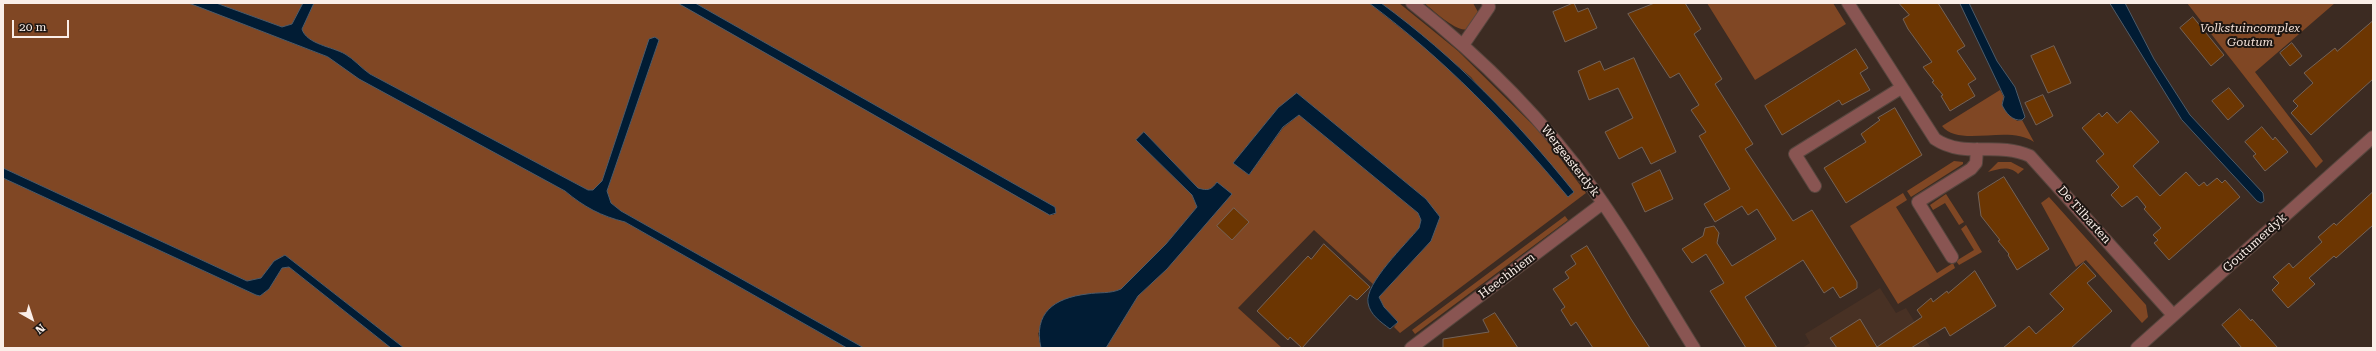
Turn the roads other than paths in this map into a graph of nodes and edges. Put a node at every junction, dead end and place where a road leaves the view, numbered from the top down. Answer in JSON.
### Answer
{"nodes":[{"id":1,"x":1412,"y":3,"type":"edge"},
{"id":2,"x":1488,"y":3,"type":"edge"},
{"id":3,"x":1848,"y":3,"type":"edge"},
{"id":4,"x":1463,"y":45,"type":"junction"},
{"id":5,"x":1901,"y":88,"type":"junction"},
{"id":6,"x":2373,"y":137,"type":"edge"},
{"id":7,"x":1978,"y":149,"type":"junction"},
{"id":8,"x":1815,"y":186,"type":"dead end"},
{"id":9,"x":1603,"y":203,"type":"junction"},
{"id":10,"x":1952,"y":256,"type":"dead end"},
{"id":11,"x":2173,"y":315,"type":"junction"},
{"id":12,"x":1411,"y":348,"type":"edge"},
{"id":13,"x":1694,"y":348,"type":"edge"},
{"id":14,"x":2137,"y":348,"type":"edge"}],
"edges":[{"from":1,"to":4,"type":"street","name":"Wergeasterdyk"},
{"from":2,"to":4,"type":"street"},
{"from":3,"to":5,"type":"street","name":"De Tilbarten"},
{"from":4,"to":9,"type":"street","name":"Wergeasterdyk"},
{"from":5,"to":7,"type":"street","name":"De Tilbarten"},
{"from":5,"to":8,"type":"street"},
{"from":6,"to":11,"type":"street","name":"Goutumerdyk"},
{"from":7,"to":10,"type":"street"},
{"from":7,"to":11,"type":"street","name":"De Tilbarten"},
{"from":9,"to":12,"type":"street","name":"Heechhiem"},
{"from":9,"to":13,"type":"street","name":"Wergeasterdyk"},
{"from":11,"to":14,"type":"street","name":"Goutumerdyk"}]}
